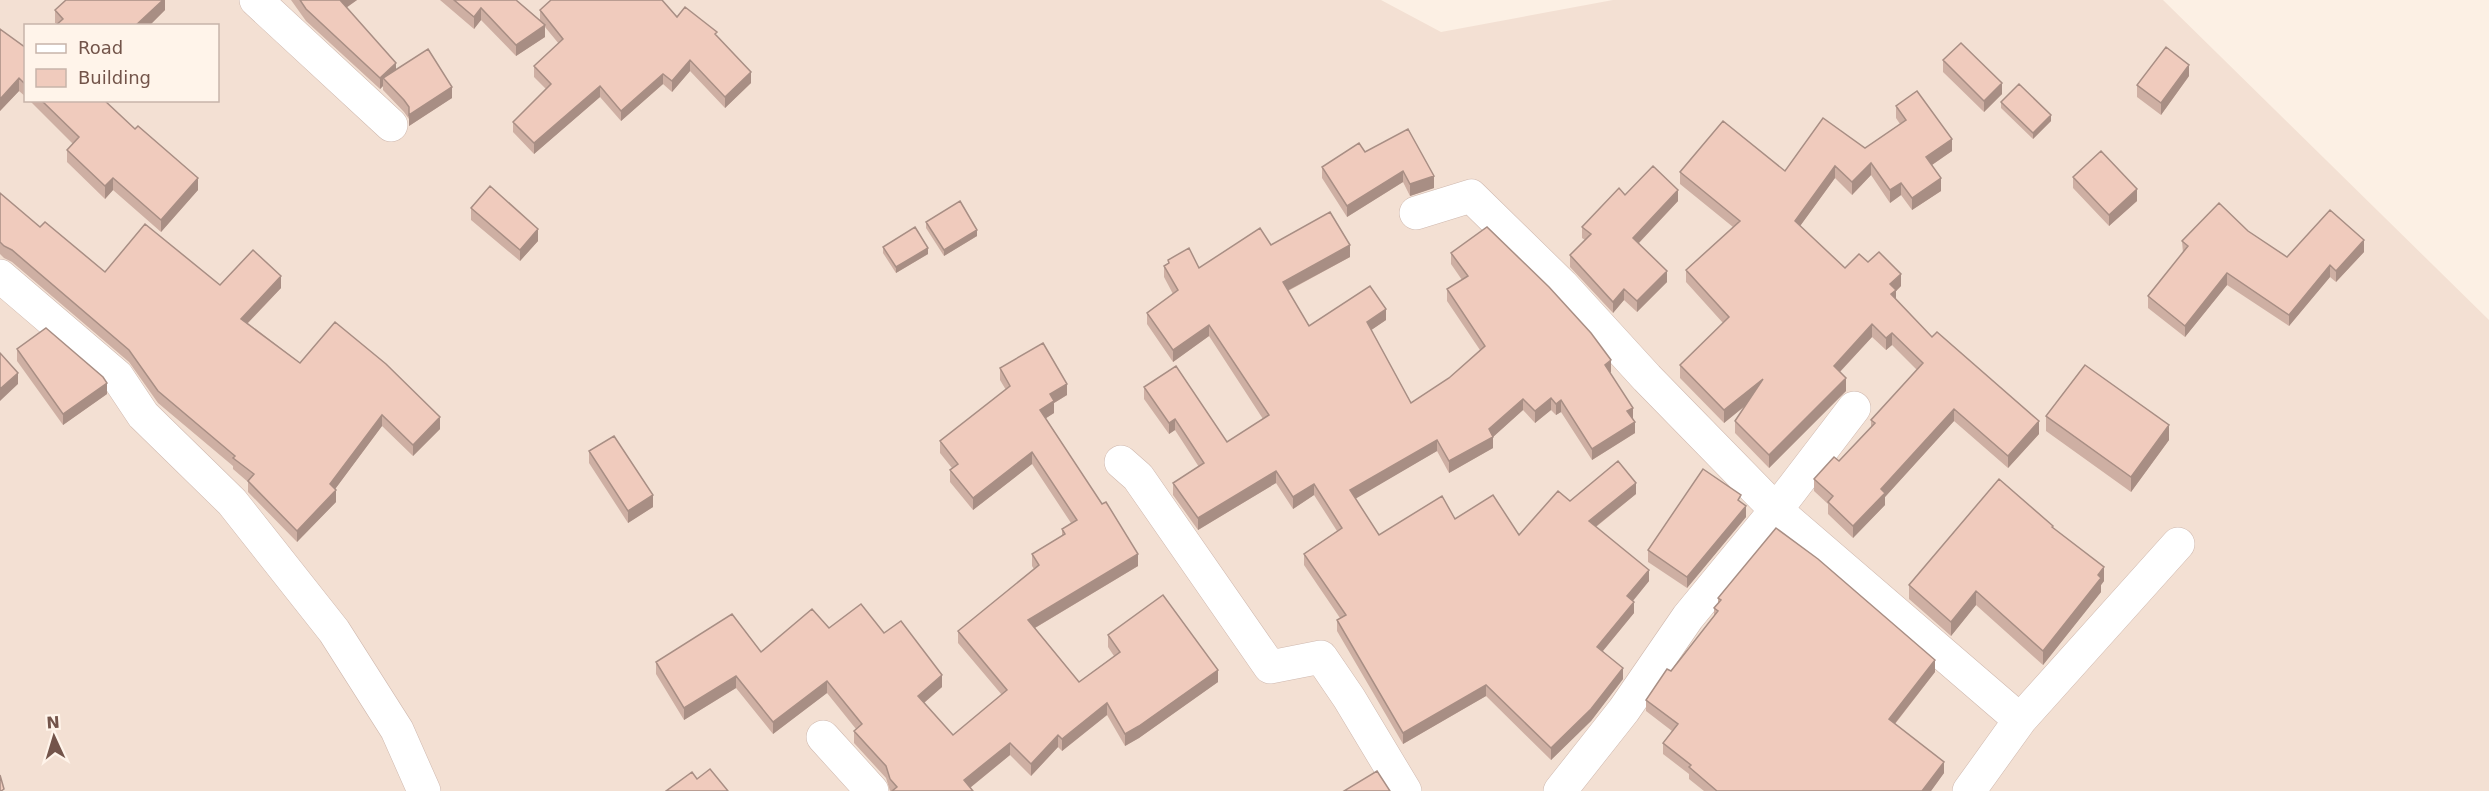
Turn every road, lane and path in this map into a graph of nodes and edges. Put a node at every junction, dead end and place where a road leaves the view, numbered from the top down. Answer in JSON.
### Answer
{"nodes":[{"id":1,"x":256,"y":0,"type":"edge"},
{"id":2,"x":391,"y":125,"type":"dead end"},
{"id":3,"x":1416,"y":213,"type":"dead end"},
{"id":4,"x":0,"y":276,"type":"edge"},
{"id":5,"x":1854,"y":408,"type":"dead end"},
{"id":6,"x":1120,"y":462,"type":"dead end"},
{"id":7,"x":1776,"y":510,"type":"junction"},
{"id":8,"x":2178,"y":544,"type":"dead end"},
{"id":9,"x":2020,"y":720,"type":"junction"},
{"id":10,"x":823,"y":737,"type":"dead end"},
{"id":11,"x":424,"y":791,"type":"edge"},
{"id":12,"x":872,"y":791,"type":"edge"},
{"id":13,"x":1405,"y":791,"type":"edge"},
{"id":14,"x":1560,"y":791,"type":"edge"},
{"id":15,"x":1969,"y":791,"type":"edge"}],
"edges":[{"from":1,"to":2,"type":"street"},
{"from":3,"to":7,"type":"street"},
{"from":4,"to":11,"type":"street"},
{"from":5,"to":7,"type":"street"},
{"from":6,"to":13,"type":"street"},
{"from":7,"to":9,"type":"street"},
{"from":7,"to":14,"type":"street"},
{"from":8,"to":9,"type":"street"},
{"from":9,"to":15,"type":"street"},
{"from":10,"to":12,"type":"street"}]}
